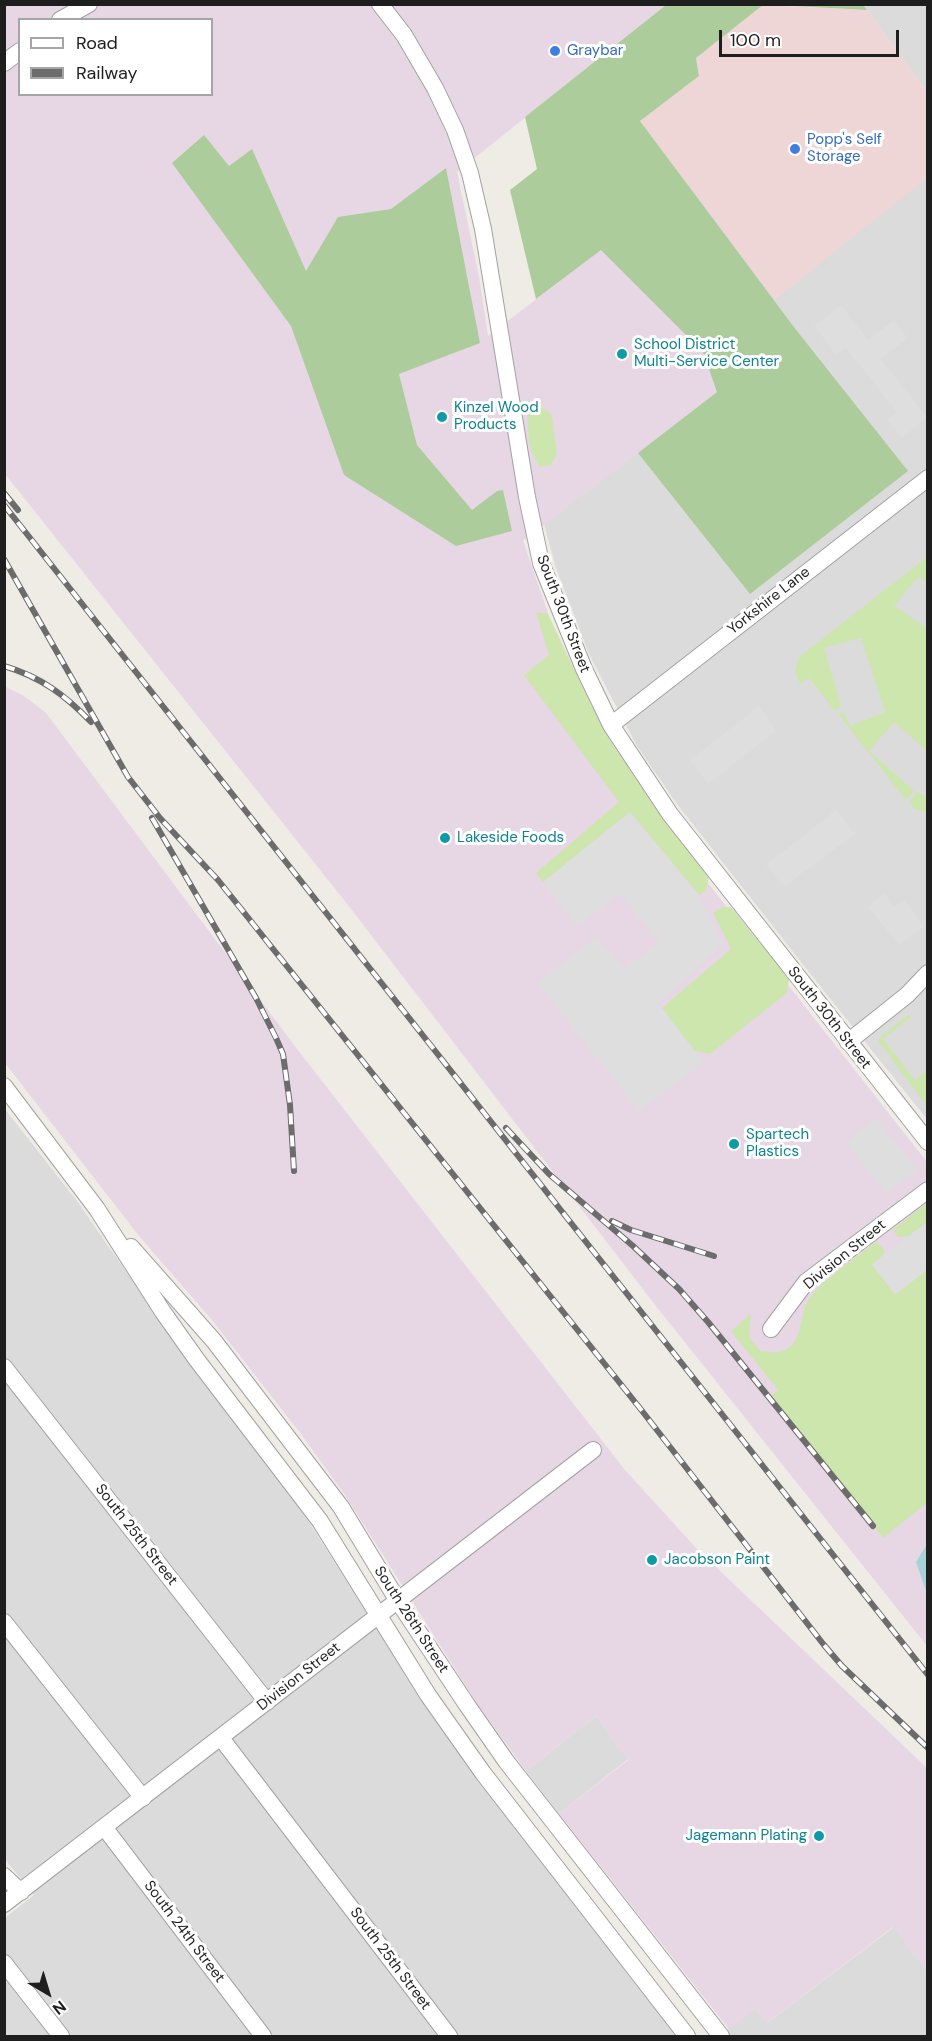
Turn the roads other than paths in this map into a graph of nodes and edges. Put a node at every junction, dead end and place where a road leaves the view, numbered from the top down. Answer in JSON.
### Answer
{"nodes":[{"id":1,"x":71,"y":4,"type":"edge"},
{"id":2,"x":89,"y":4,"type":"edge"},
{"id":3,"x":380,"y":4,"type":"edge"},
{"id":4,"x":61,"y":18,"type":"edge"},
{"id":5,"x":64,"y":18,"type":"edge"},
{"id":6,"x":18,"y":52,"type":"edge"},
{"id":7,"x":4,"y":63,"type":"edge"},
{"id":8,"x":927,"y":478,"type":"edge"},
{"id":9,"x":611,"y":725,"type":"junction"},
{"id":10,"x":927,"y":973,"type":"edge"},
{"id":11,"x":848,"y":1042,"type":"junction"},
{"id":12,"x":4,"y":1086,"type":"edge"},
{"id":13,"x":927,"y":1142,"type":"edge"},
{"id":14,"x":927,"y":1190,"type":"edge"},
{"id":15,"x":97,"y":1209,"type":"junction"},
{"id":16,"x":771,"y":1329,"type":"dead end"},
{"id":17,"x":4,"y":1367,"type":"edge"},
{"id":18,"x":593,"y":1450,"type":"dead end"},
{"id":19,"x":398,"y":1601,"type":"junction"},
{"id":20,"x":378,"y":1615,"type":"junction"},
{"id":21,"x":4,"y":1622,"type":"edge"},
{"id":22,"x":267,"y":1702,"type":"junction"},
{"id":23,"x":221,"y":1738,"type":"junction"},
{"id":24,"x":143,"y":1797,"type":"junction"},
{"id":25,"x":104,"y":1827,"type":"junction"},
{"id":26,"x":4,"y":1876,"type":"edge"},
{"id":27,"x":21,"y":1892,"type":"junction"},
{"id":28,"x":4,"y":1904,"type":"edge"},
{"id":29,"x":4,"y":1963,"type":"edge"},
{"id":30,"x":61,"y":2037,"type":"edge"},
{"id":31,"x":263,"y":2037,"type":"edge"},
{"id":32,"x":449,"y":2037,"type":"edge"},
{"id":33,"x":687,"y":2037,"type":"edge"},
{"id":34,"x":721,"y":2037,"type":"edge"}],
"edges":[{"from":1,"to":4,"type":"street"},
{"from":2,"to":5,"type":"street"},
{"from":3,"to":9,"type":"street","name":"South 30th Street"},
{"from":6,"to":7,"type":"street"},
{"from":8,"to":9,"type":"street","name":"Yorkshire Lane"},
{"from":9,"to":11,"type":"street","name":"South 30th Street"},
{"from":10,"to":11,"type":"street"},
{"from":11,"to":13,"type":"street","name":"South 30th Street"},
{"from":12,"to":15,"type":"street","name":"South 26th Street"},
{"from":14,"to":16,"type":"street","name":"Division Street"},
{"from":15,"to":19,"type":"street","name":"South 26th Street"},
{"from":15,"to":20,"type":"street","name":"South 26th Street"},
{"from":17,"to":22,"type":"street","name":"South 25th Street"},
{"from":18,"to":19,"type":"street","name":"Division Street"},
{"from":19,"to":20,"type":"street","name":"Division Street"},
{"from":19,"to":34,"type":"street","name":"South 26th Street"},
{"from":20,"to":22,"type":"street","name":"Division Street"},
{"from":20,"to":33,"type":"street","name":"South 26th Street"},
{"from":21,"to":24,"type":"street"},
{"from":22,"to":23,"type":"street","name":"Division Street"},
{"from":23,"to":24,"type":"street","name":"Division Street"},
{"from":23,"to":32,"type":"street","name":"South 25th Street"},
{"from":24,"to":25,"type":"street","name":"Division Street"},
{"from":25,"to":27,"type":"street","name":"Division Street"},
{"from":25,"to":31,"type":"street","name":"South 24th Street"},
{"from":26,"to":27,"type":"street"},
{"from":27,"to":28,"type":"street","name":"Division Street"},
{"from":29,"to":30,"type":"street"}]}
